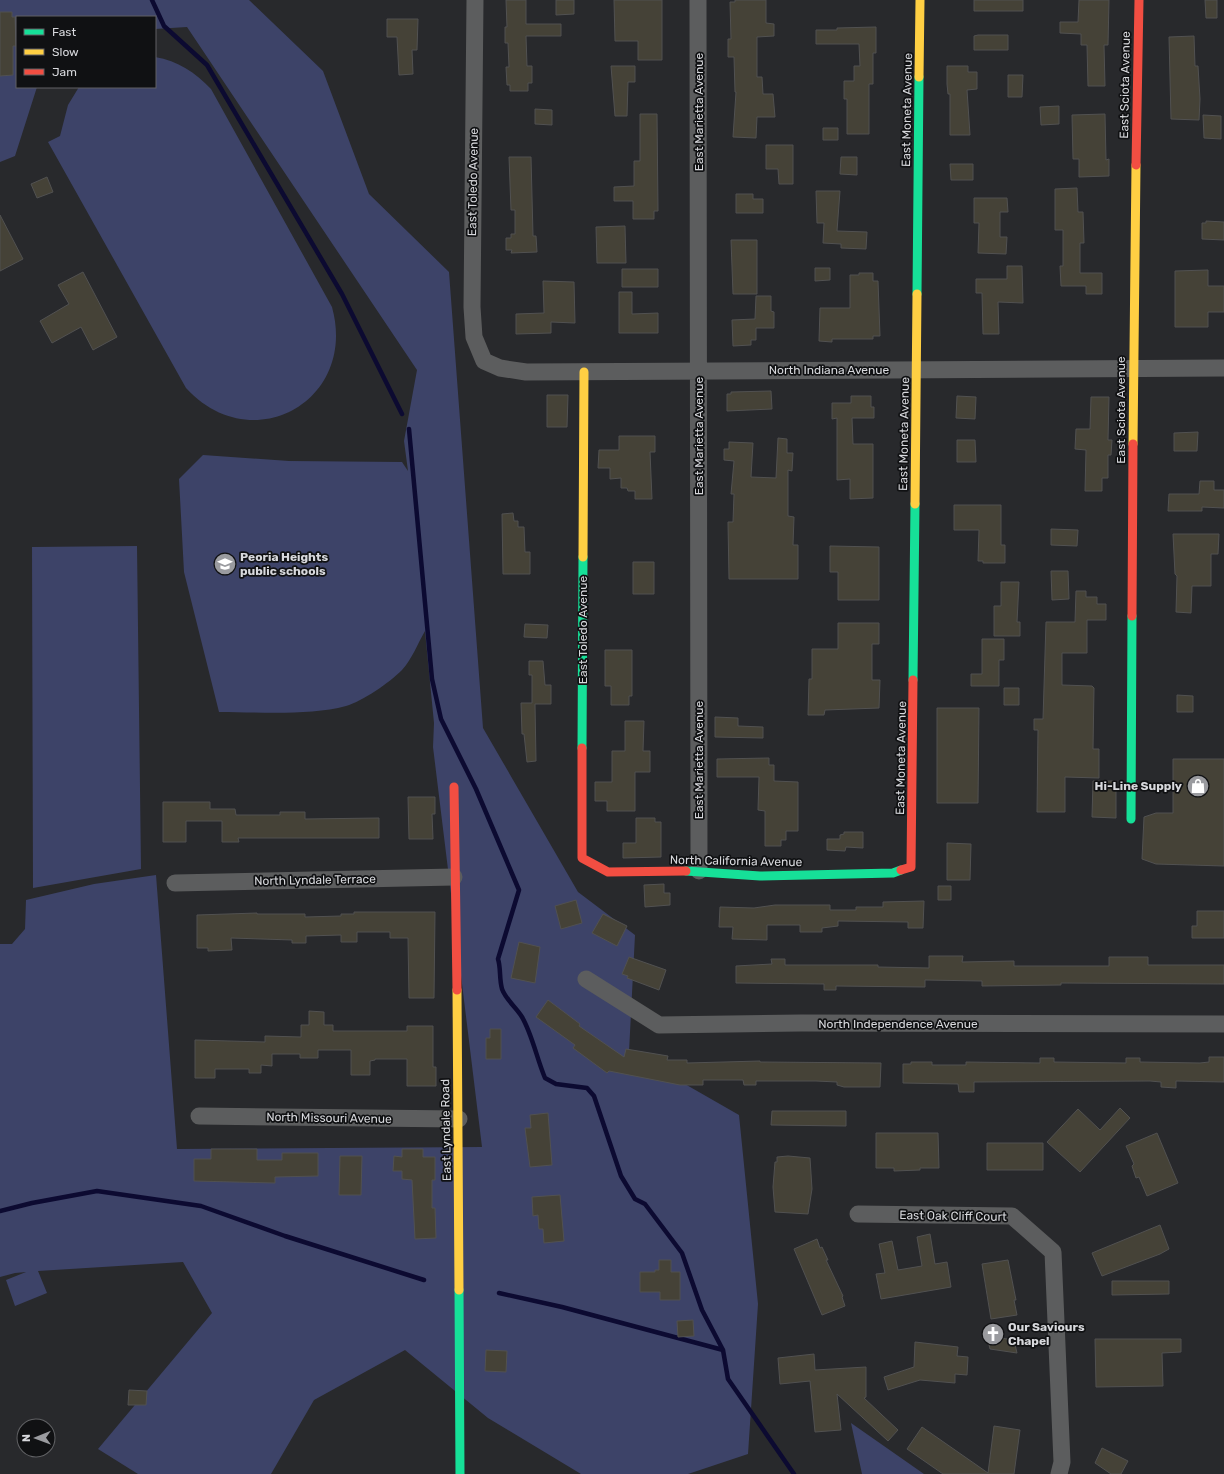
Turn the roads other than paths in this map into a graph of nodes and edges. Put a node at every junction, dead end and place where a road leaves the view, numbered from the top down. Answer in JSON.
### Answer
{"nodes":[{"id":1,"x":475,"y":0,"type":"edge"},
{"id":2,"x":698,"y":0,"type":"edge"},
{"id":3,"x":920,"y":0,"type":"edge"},
{"id":4,"x":1139,"y":0,"type":"edge"},
{"id":5,"x":484,"y":362,"type":"joint"},
{"id":6,"x":1133,"y":367,"type":"junction"},
{"id":7,"x":1224,"y":368,"type":"edge"},
{"id":8,"x":699,"y":370,"type":"junction"},
{"id":9,"x":917,"y":370,"type":"junction"},
{"id":10,"x":584,"y":372,"type":"junction"},
{"id":11,"x":454,"y":787,"type":"dead end"},
{"id":12,"x":1131,"y":819,"type":"dead end"},
{"id":13,"x":911,"y":867,"type":"joint"},
{"id":14,"x":699,"y":871,"type":"junction"},
{"id":15,"x":608,"y":872,"type":"joint"},
{"id":16,"x":454,"y":877,"type":"junction"},
{"id":17,"x":175,"y":883,"type":"dead end"},
{"id":18,"x":586,"y":979,"type":"dead end"},
{"id":19,"x":1224,"y":1024,"type":"edge"},
{"id":20,"x":199,"y":1116,"type":"dead end"},
{"id":21,"x":458,"y":1119,"type":"junction"},
{"id":22,"x":858,"y":1214,"type":"dead end"},
{"id":23,"x":460,"y":1474,"type":"edge"},
{"id":24,"x":1059,"y":1474,"type":"edge"}],
"edges":[{"from":1,"to":5,"type":"street","name":"East Toledo Avenue"},
{"from":2,"to":8,"type":"street","name":"East Marietta Avenue"},
{"from":3,"to":9,"type":"street","name":"East Moneta Avenue"},
{"from":4,"to":6,"type":"street","name":"East Sciota Avenue"},
{"from":5,"to":10,"type":"street","name":"North Indiana Avenue"},
{"from":6,"to":7,"type":"street","name":"North Indiana Avenue"},
{"from":6,"to":9,"type":"street","name":"North Indiana Avenue"},
{"from":6,"to":12,"type":"street","name":"East Sciota Avenue"},
{"from":8,"to":9,"type":"street","name":"North Indiana Avenue"},
{"from":8,"to":10,"type":"street","name":"North Indiana Avenue"},
{"from":8,"to":14,"type":"street","name":"East Marietta Avenue"},
{"from":9,"to":13,"type":"street","name":"East Moneta Avenue"},
{"from":10,"to":15,"type":"street","name":"East Toledo Avenue"},
{"from":11,"to":16,"type":"street","name":"East Lyndale Road"},
{"from":13,"to":14,"type":"street","name":"North California Avenue"},
{"from":14,"to":15,"type":"street","name":"North California Avenue"},
{"from":16,"to":17,"type":"street","name":"North Lyndale Terrace"},
{"from":16,"to":21,"type":"street","name":"East Lyndale Road"},
{"from":18,"to":19,"type":"street","name":"North Independence Avenue"},
{"from":20,"to":21,"type":"street","name":"North Missouri Avenue"},
{"from":21,"to":23,"type":"street","name":"East Lyndale Road"},
{"from":22,"to":24,"type":"street","name":"East Oak Cliff Court"}]}
